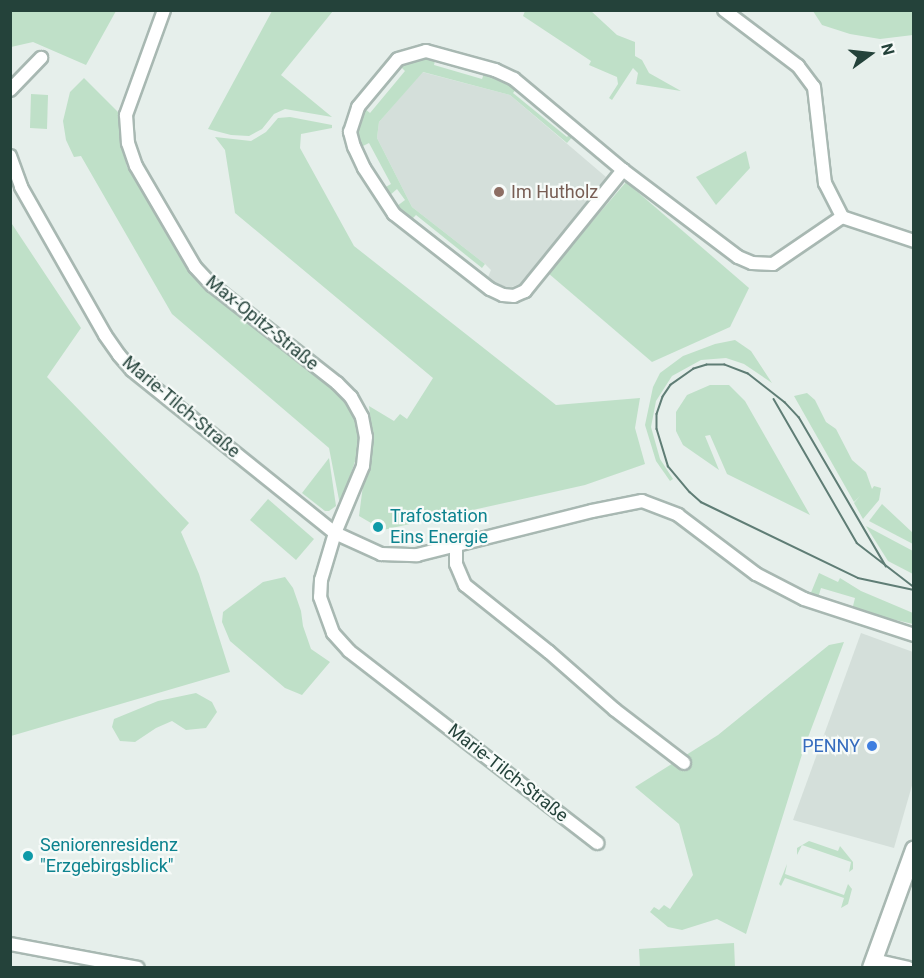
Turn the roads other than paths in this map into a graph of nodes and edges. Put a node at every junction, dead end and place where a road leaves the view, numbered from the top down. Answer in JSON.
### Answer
{"nodes":[{"id":1,"x":164,"y":10,"type":"edge"},
{"id":2,"x":724,"y":10,"type":"edge"},
{"id":3,"x":41,"y":58,"type":"dead end"},
{"id":4,"x":10,"y":90,"type":"edge"},
{"id":5,"x":10,"y":156,"type":"edge"},
{"id":6,"x":623,"y":170,"type":"junction"},
{"id":7,"x":842,"y":217,"type":"junction"},
{"id":8,"x":914,"y":241,"type":"edge"},
{"id":9,"x":335,"y":533,"type":"junction"},
{"id":10,"x":456,"y":546,"type":"junction"},
{"id":11,"x":914,"y":634,"type":"edge"},
{"id":12,"x":684,"y":764,"type":"dead end"},
{"id":13,"x":597,"y":843,"type":"dead end"},
{"id":14,"x":914,"y":850,"type":"edge"},
{"id":15,"x":10,"y":944,"type":"edge"},
{"id":16,"x":872,"y":964,"type":"edge"},
{"id":17,"x":138,"y":968,"type":"edge"},
{"id":18,"x":908,"y":968,"type":"edge"}],
"edges":[{"from":1,"to":9,"type":"street","name":"Max-Opitz-Straße"},
{"from":2,"to":7,"type":"street"},
{"from":3,"to":4,"type":"street"},
{"from":5,"to":9,"type":"street","name":"Marie-Tilch-Straße"},
{"from":6,"to":6,"type":"street"},
{"from":6,"to":7,"type":"street"},
{"from":7,"to":8,"type":"street"},
{"from":9,"to":10,"type":"street","name":"Marie-Tilch-Straße"},
{"from":9,"to":13,"type":"street","name":"Marie-Tilch-Straße"},
{"from":10,"to":11,"type":"street","name":"Marie-Tilch-Straße"},
{"from":10,"to":12,"type":"street"},
{"from":14,"to":16,"type":"main road"},
{"from":15,"to":17,"type":"street"},
{"from":16,"to":18,"type":"street"}]}
